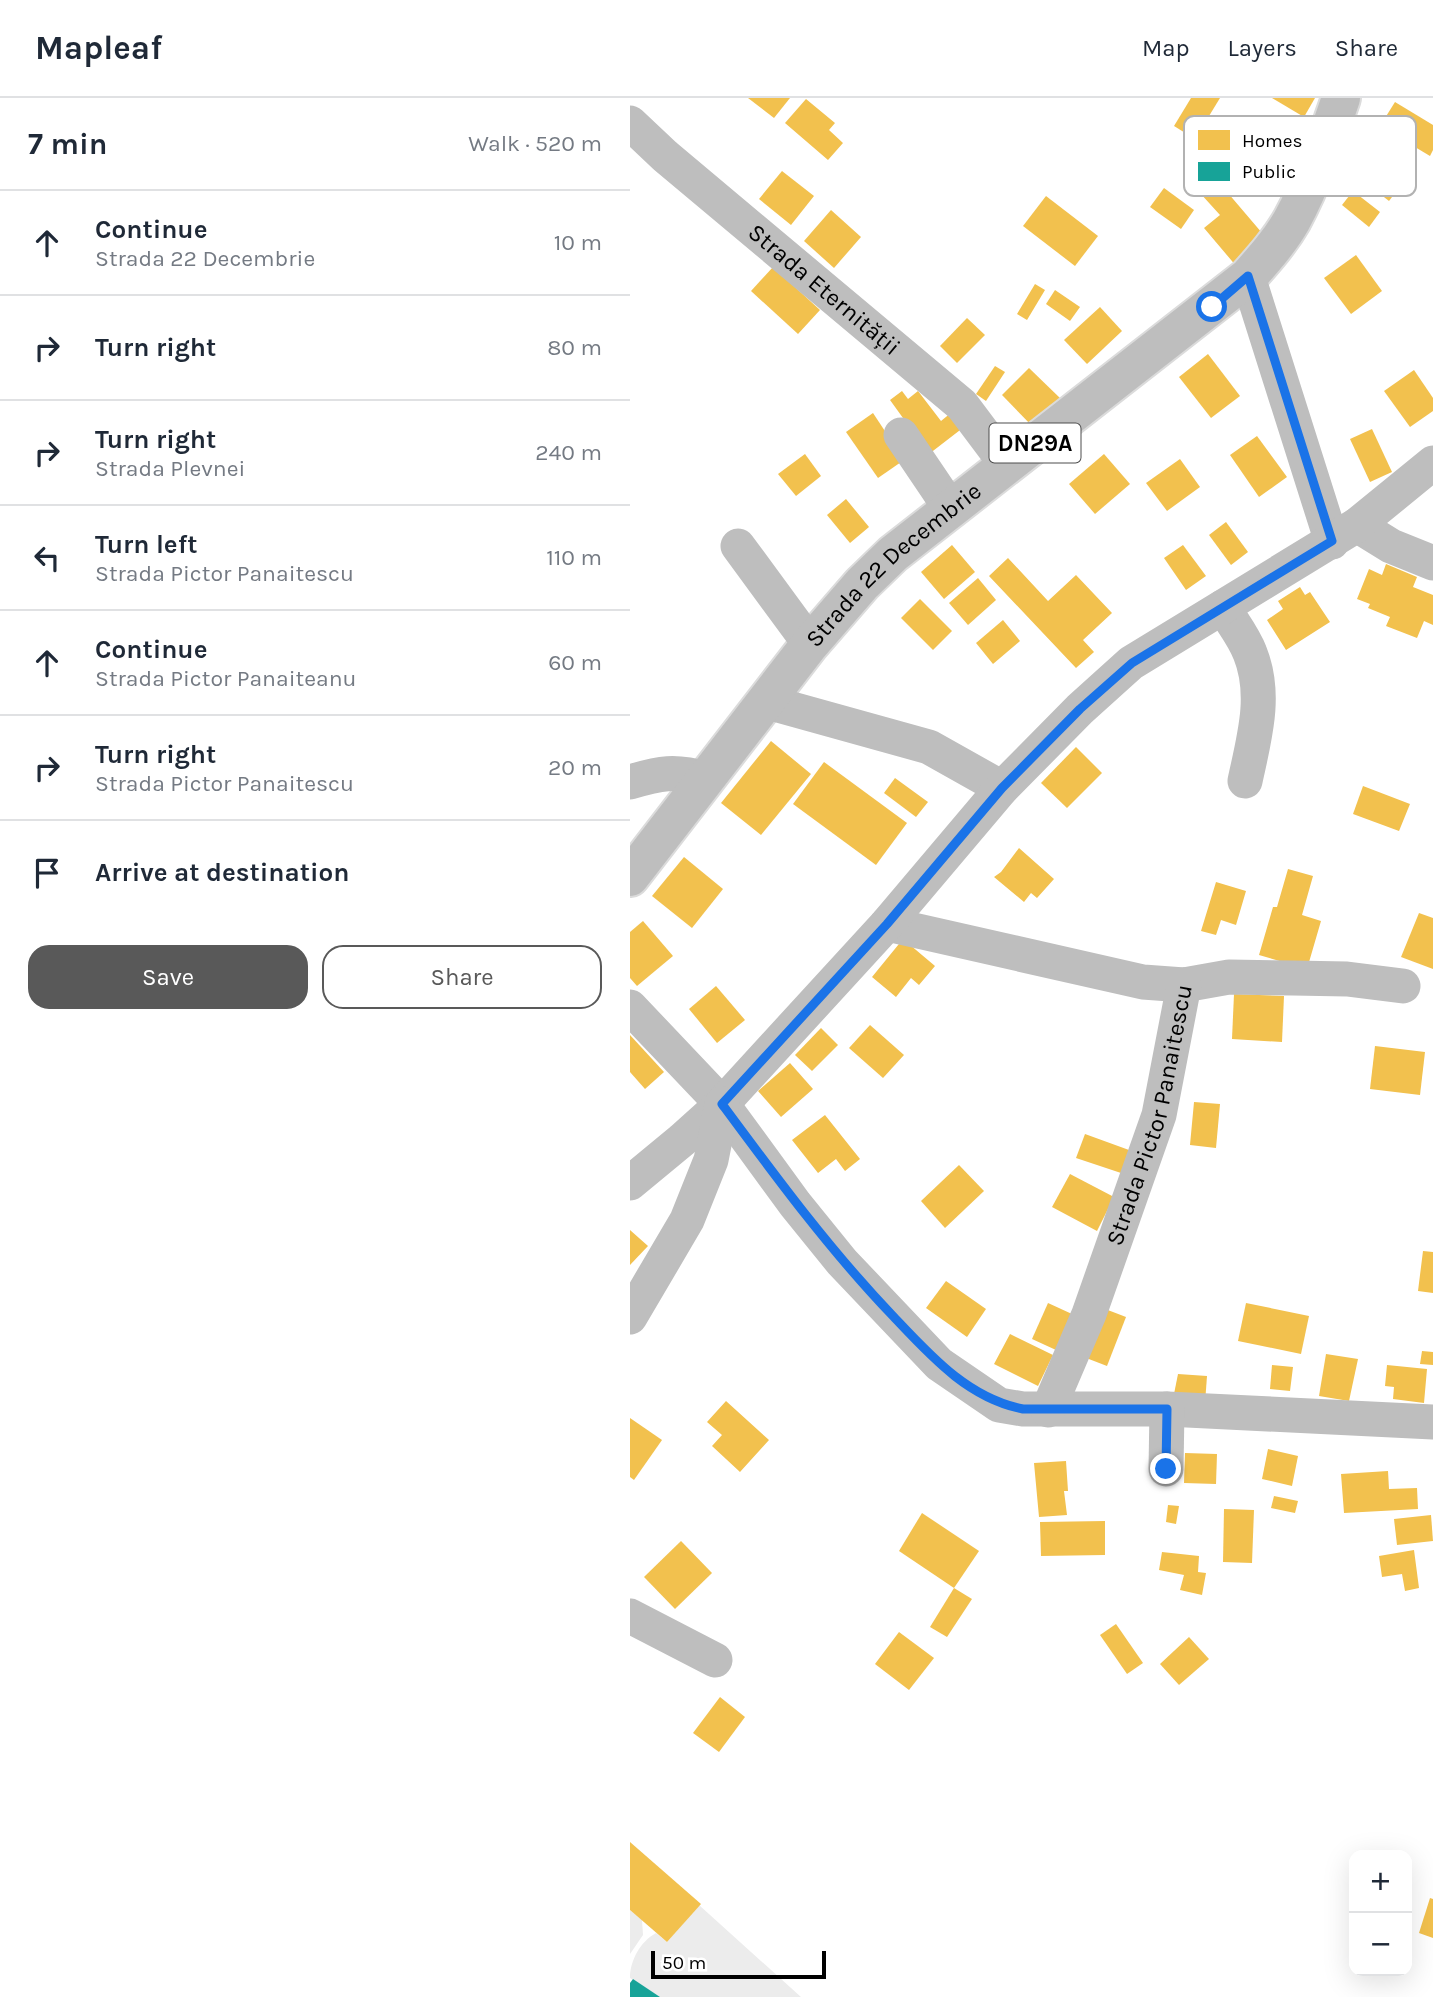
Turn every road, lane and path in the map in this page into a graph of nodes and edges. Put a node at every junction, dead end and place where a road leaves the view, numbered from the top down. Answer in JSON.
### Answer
{"nodes":[{"id":1,"x":1341,"y":98,"type":"edge"},
{"id":2,"x":1335,"y":116,"type":"edge"},
{"id":3,"x":630,"y":124,"type":"edge"},
{"id":4,"x":1303,"y":196,"type":"edge"},
{"id":5,"x":1248,"y":276,"type":"junction"},
{"id":6,"x":901,"y":435,"type":"dead end"},
{"id":7,"x":1433,"y":463,"type":"edge"},
{"id":8,"x":1007,"y":465,"type":"junction"},
{"id":9,"x":951,"y":509,"type":"junction"},
{"id":10,"x":1345,"y":533,"type":"junction"},
{"id":11,"x":738,"y":546,"type":"dead end"},
{"id":12,"x":1433,"y":563,"type":"edge"},
{"id":13,"x":1223,"y":607,"type":"junction"},
{"id":14,"x":810,"y":644,"type":"junction"},
{"id":15,"x":767,"y":702,"type":"junction"},
{"id":16,"x":706,"y":779,"type":"junction"},
{"id":17,"x":1245,"y":781,"type":"dead end"},
{"id":18,"x":630,"y":782,"type":"edge"},
{"id":19,"x":1002,"y":788,"type":"junction"},
{"id":20,"x":630,"y":877,"type":"edge"},
{"id":21,"x":887,"y":924,"type":"junction"},
{"id":22,"x":1184,"y":985,"type":"junction"},
{"id":23,"x":1402,"y":986,"type":"dead end"},
{"id":24,"x":630,"y":1007,"type":"edge"},
{"id":25,"x":722,"y":1104,"type":"junction"},
{"id":26,"x":630,"y":1183,"type":"edge"},
{"id":27,"x":630,"y":1317,"type":"edge"},
{"id":28,"x":1167,"y":1409,"type":"junction"},
{"id":29,"x":1048,"y":1410,"type":"junction"},
{"id":30,"x":1433,"y":1422,"type":"edge"},
{"id":31,"x":1166,"y":1469,"type":"dead end"},
{"id":32,"x":630,"y":1616,"type":"edge"},
{"id":33,"x":715,"y":1660,"type":"dead end"}],
"edges":[{"from":1,"to":2,"type":"main road","name":"Strada 22 Decembrie","number":"DN29A"},
{"from":3,"to":8,"type":"street","name":"Strada Eternității"},
{"from":4,"to":5,"type":"main road","name":"Strada 22 Decembrie","number":"DN29A"},
{"from":5,"to":8,"type":"main road","name":"Strada 22 Decembrie","number":"DN29A"},
{"from":5,"to":10,"type":"street"},
{"from":6,"to":9,"type":"street"},
{"from":7,"to":10,"type":"street"},
{"from":8,"to":9,"type":"main road","name":"Strada 22 Decembrie","number":"DN29A"},
{"from":9,"to":14,"type":"main road","name":"Strada 22 Decembrie","number":"DN29A"},
{"from":10,"to":12,"type":"street"},
{"from":10,"to":13,"type":"street"},
{"from":11,"to":14,"type":"street"},
{"from":13,"to":17,"type":"street"},
{"from":13,"to":19,"type":"street"},
{"from":14,"to":15,"type":"main road","name":"Strada 22 Decembrie","number":"DN29A"},
{"from":15,"to":16,"type":"main road","name":"Strada 22 Decembrie","number":"DN29A"},
{"from":15,"to":19,"type":"street"},
{"from":16,"to":18,"type":"street"},
{"from":16,"to":20,"type":"main road","name":"Strada 22 Decembrie","number":"DN29A"},
{"from":19,"to":21,"type":"street"},
{"from":21,"to":22,"type":"street"},
{"from":21,"to":25,"type":"street"},
{"from":22,"to":23,"type":"street","name":"Strada Pictor Panaitescu"},
{"from":22,"to":29,"type":"street","name":"Strada Pictor Panaitescu"},
{"from":24,"to":25,"type":"street"},
{"from":25,"to":26,"type":"street"},
{"from":25,"to":27,"type":"street"},
{"from":25,"to":29,"type":"street"},
{"from":28,"to":29,"type":"street"},
{"from":28,"to":30,"type":"street"},
{"from":28,"to":31,"type":"street"},
{"from":32,"to":33,"type":"street"}]}
